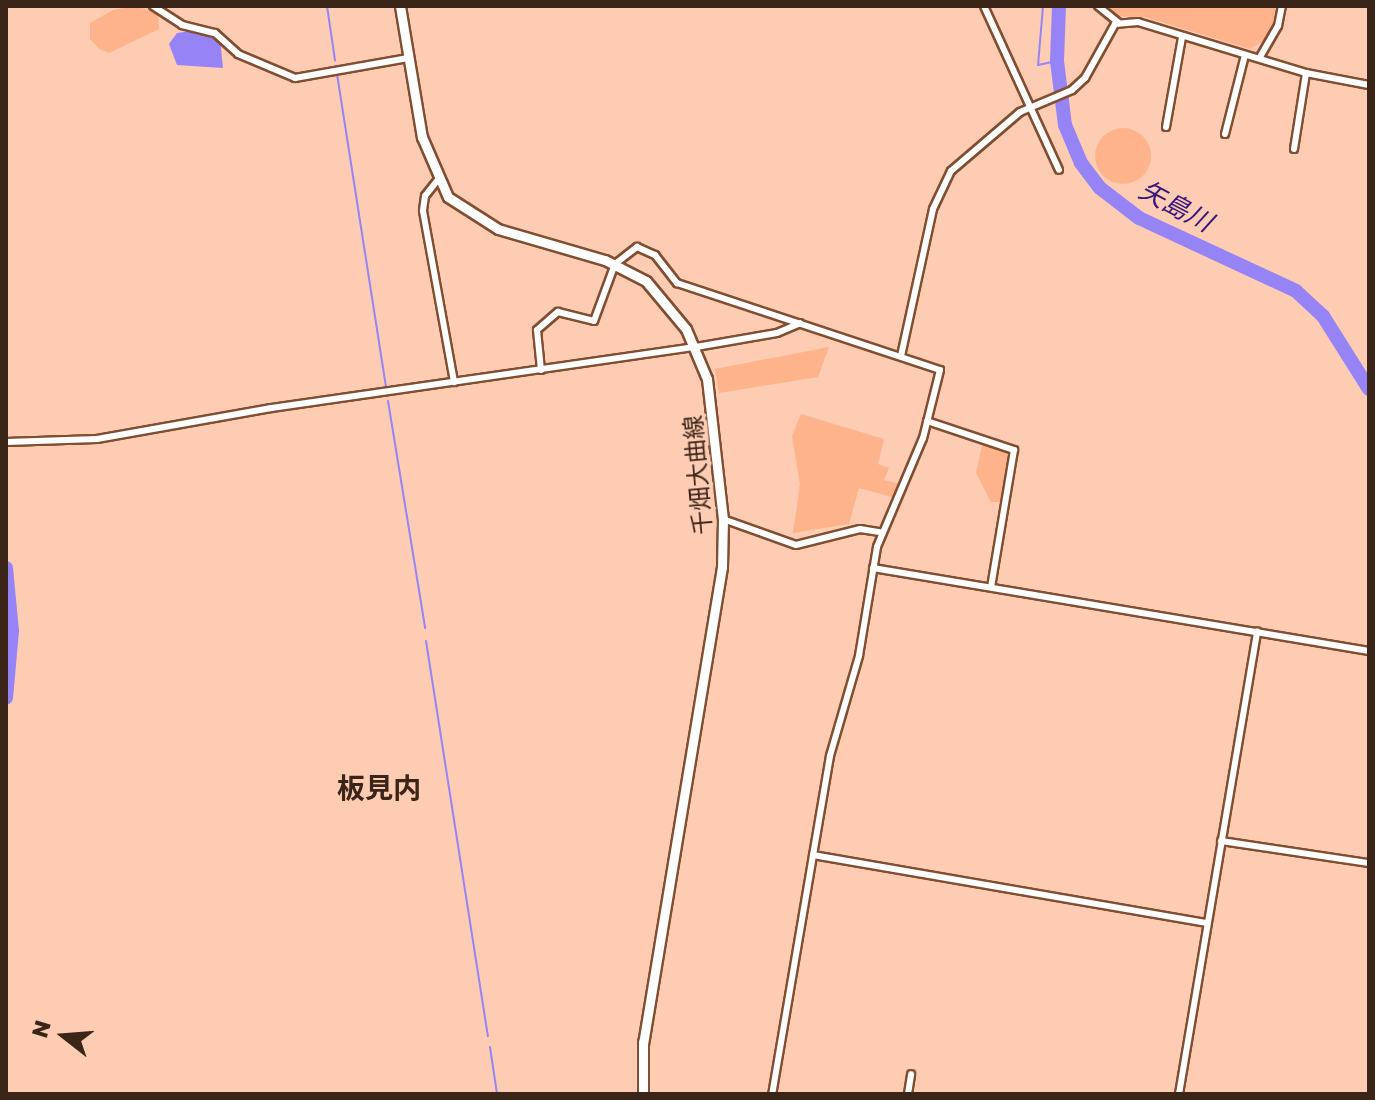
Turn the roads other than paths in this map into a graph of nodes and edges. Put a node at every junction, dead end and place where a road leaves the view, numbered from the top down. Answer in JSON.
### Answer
{"nodes":[{"id":1,"x":153,"y":6,"type":"edge"},
{"id":2,"x":400,"y":6,"type":"edge"},
{"id":3,"x":984,"y":6,"type":"edge"},
{"id":4,"x":1098,"y":6,"type":"edge"},
{"id":5,"x":1282,"y":6,"type":"edge"},
{"id":6,"x":165,"y":10,"type":"edge"},
{"id":7,"x":1119,"y":23,"type":"junction"},
{"id":8,"x":1182,"y":37,"type":"junction"},
{"id":9,"x":1245,"y":55,"type":"junction"},
{"id":10,"x":1260,"y":57,"type":"junction"},
{"id":11,"x":408,"y":58,"type":"junction"},
{"id":12,"x":1306,"y":73,"type":"junction"},
{"id":13,"x":1369,"y":85,"type":"edge"},
{"id":14,"x":1028,"y":107,"type":"junction"},
{"id":15,"x":1166,"y":127,"type":"dead end"},
{"id":16,"x":1225,"y":134,"type":"dead end"},
{"id":17,"x":1294,"y":149,"type":"dead end"},
{"id":18,"x":1059,"y":170,"type":"dead end"},
{"id":19,"x":437,"y":181,"type":"junction"},
{"id":20,"x":615,"y":264,"type":"junction"},
{"id":21,"x":800,"y":323,"type":"junction"},
{"id":22,"x":696,"y":347,"type":"junction"},
{"id":23,"x":901,"y":356,"type":"junction"},
{"id":24,"x":541,"y":370,"type":"junction"},
{"id":25,"x":454,"y":382,"type":"junction"},
{"id":26,"x":927,"y":421,"type":"junction"},
{"id":27,"x":6,"y":442,"type":"edge"},
{"id":28,"x":723,"y":519,"type":"junction"},
{"id":29,"x":880,"y":532,"type":"junction"},
{"id":30,"x":873,"y":568,"type":"junction"},
{"id":31,"x":991,"y":587,"type":"junction"},
{"id":32,"x":1257,"y":632,"type":"junction"},
{"id":33,"x":1369,"y":651,"type":"edge"},
{"id":34,"x":1221,"y":841,"type":"junction"},
{"id":35,"x":813,"y":855,"type":"junction"},
{"id":36,"x":1369,"y":863,"type":"edge"},
{"id":37,"x":1207,"y":923,"type":"junction"},
{"id":38,"x":911,"y":1074,"type":"dead end"},
{"id":39,"x":643,"y":1094,"type":"edge"},
{"id":40,"x":772,"y":1094,"type":"edge"},
{"id":41,"x":908,"y":1094,"type":"edge"},
{"id":42,"x":1179,"y":1094,"type":"edge"}],
"edges":[{"from":1,"to":6,"type":"street"},
{"from":2,"to":11,"type":"main road","name":"千畑大曲線"},
{"from":3,"to":14,"type":"street"},
{"from":4,"to":7,"type":"street"},
{"from":5,"to":10,"type":"street"},
{"from":6,"to":11,"type":"street"},
{"from":7,"to":8,"type":"street"},
{"from":7,"to":14,"type":"street"},
{"from":8,"to":9,"type":"street"},
{"from":8,"to":15,"type":"street"},
{"from":9,"to":10,"type":"street"},
{"from":9,"to":16,"type":"street"},
{"from":10,"to":12,"type":"street"},
{"from":11,"to":19,"type":"main road","name":"千畑大曲線"},
{"from":12,"to":13,"type":"street"},
{"from":12,"to":17,"type":"street"},
{"from":14,"to":18,"type":"street"},
{"from":14,"to":23,"type":"street"},
{"from":19,"to":20,"type":"main road","name":"千畑大曲線"},
{"from":19,"to":25,"type":"street"},
{"from":20,"to":21,"type":"street"},
{"from":20,"to":22,"type":"main road","name":"千畑大曲線"},
{"from":20,"to":24,"type":"street"},
{"from":21,"to":22,"type":"street"},
{"from":21,"to":23,"type":"street"},
{"from":22,"to":24,"type":"street"},
{"from":22,"to":28,"type":"main road","name":"千畑大曲線"},
{"from":23,"to":26,"type":"street"},
{"from":24,"to":25,"type":"street"},
{"from":25,"to":27,"type":"street"},
{"from":26,"to":29,"type":"street"},
{"from":26,"to":31,"type":"street"},
{"from":28,"to":29,"type":"street"},
{"from":28,"to":39,"type":"main road","name":"千畑大曲線"},
{"from":29,"to":30,"type":"street"},
{"from":30,"to":31,"type":"street"},
{"from":30,"to":35,"type":"street"},
{"from":31,"to":32,"type":"street"},
{"from":32,"to":33,"type":"street"},
{"from":32,"to":34,"type":"street"},
{"from":34,"to":36,"type":"street"},
{"from":34,"to":37,"type":"street"},
{"from":35,"to":37,"type":"street"},
{"from":35,"to":40,"type":"street"},
{"from":37,"to":42,"type":"street"},
{"from":38,"to":41,"type":"street"}]}
